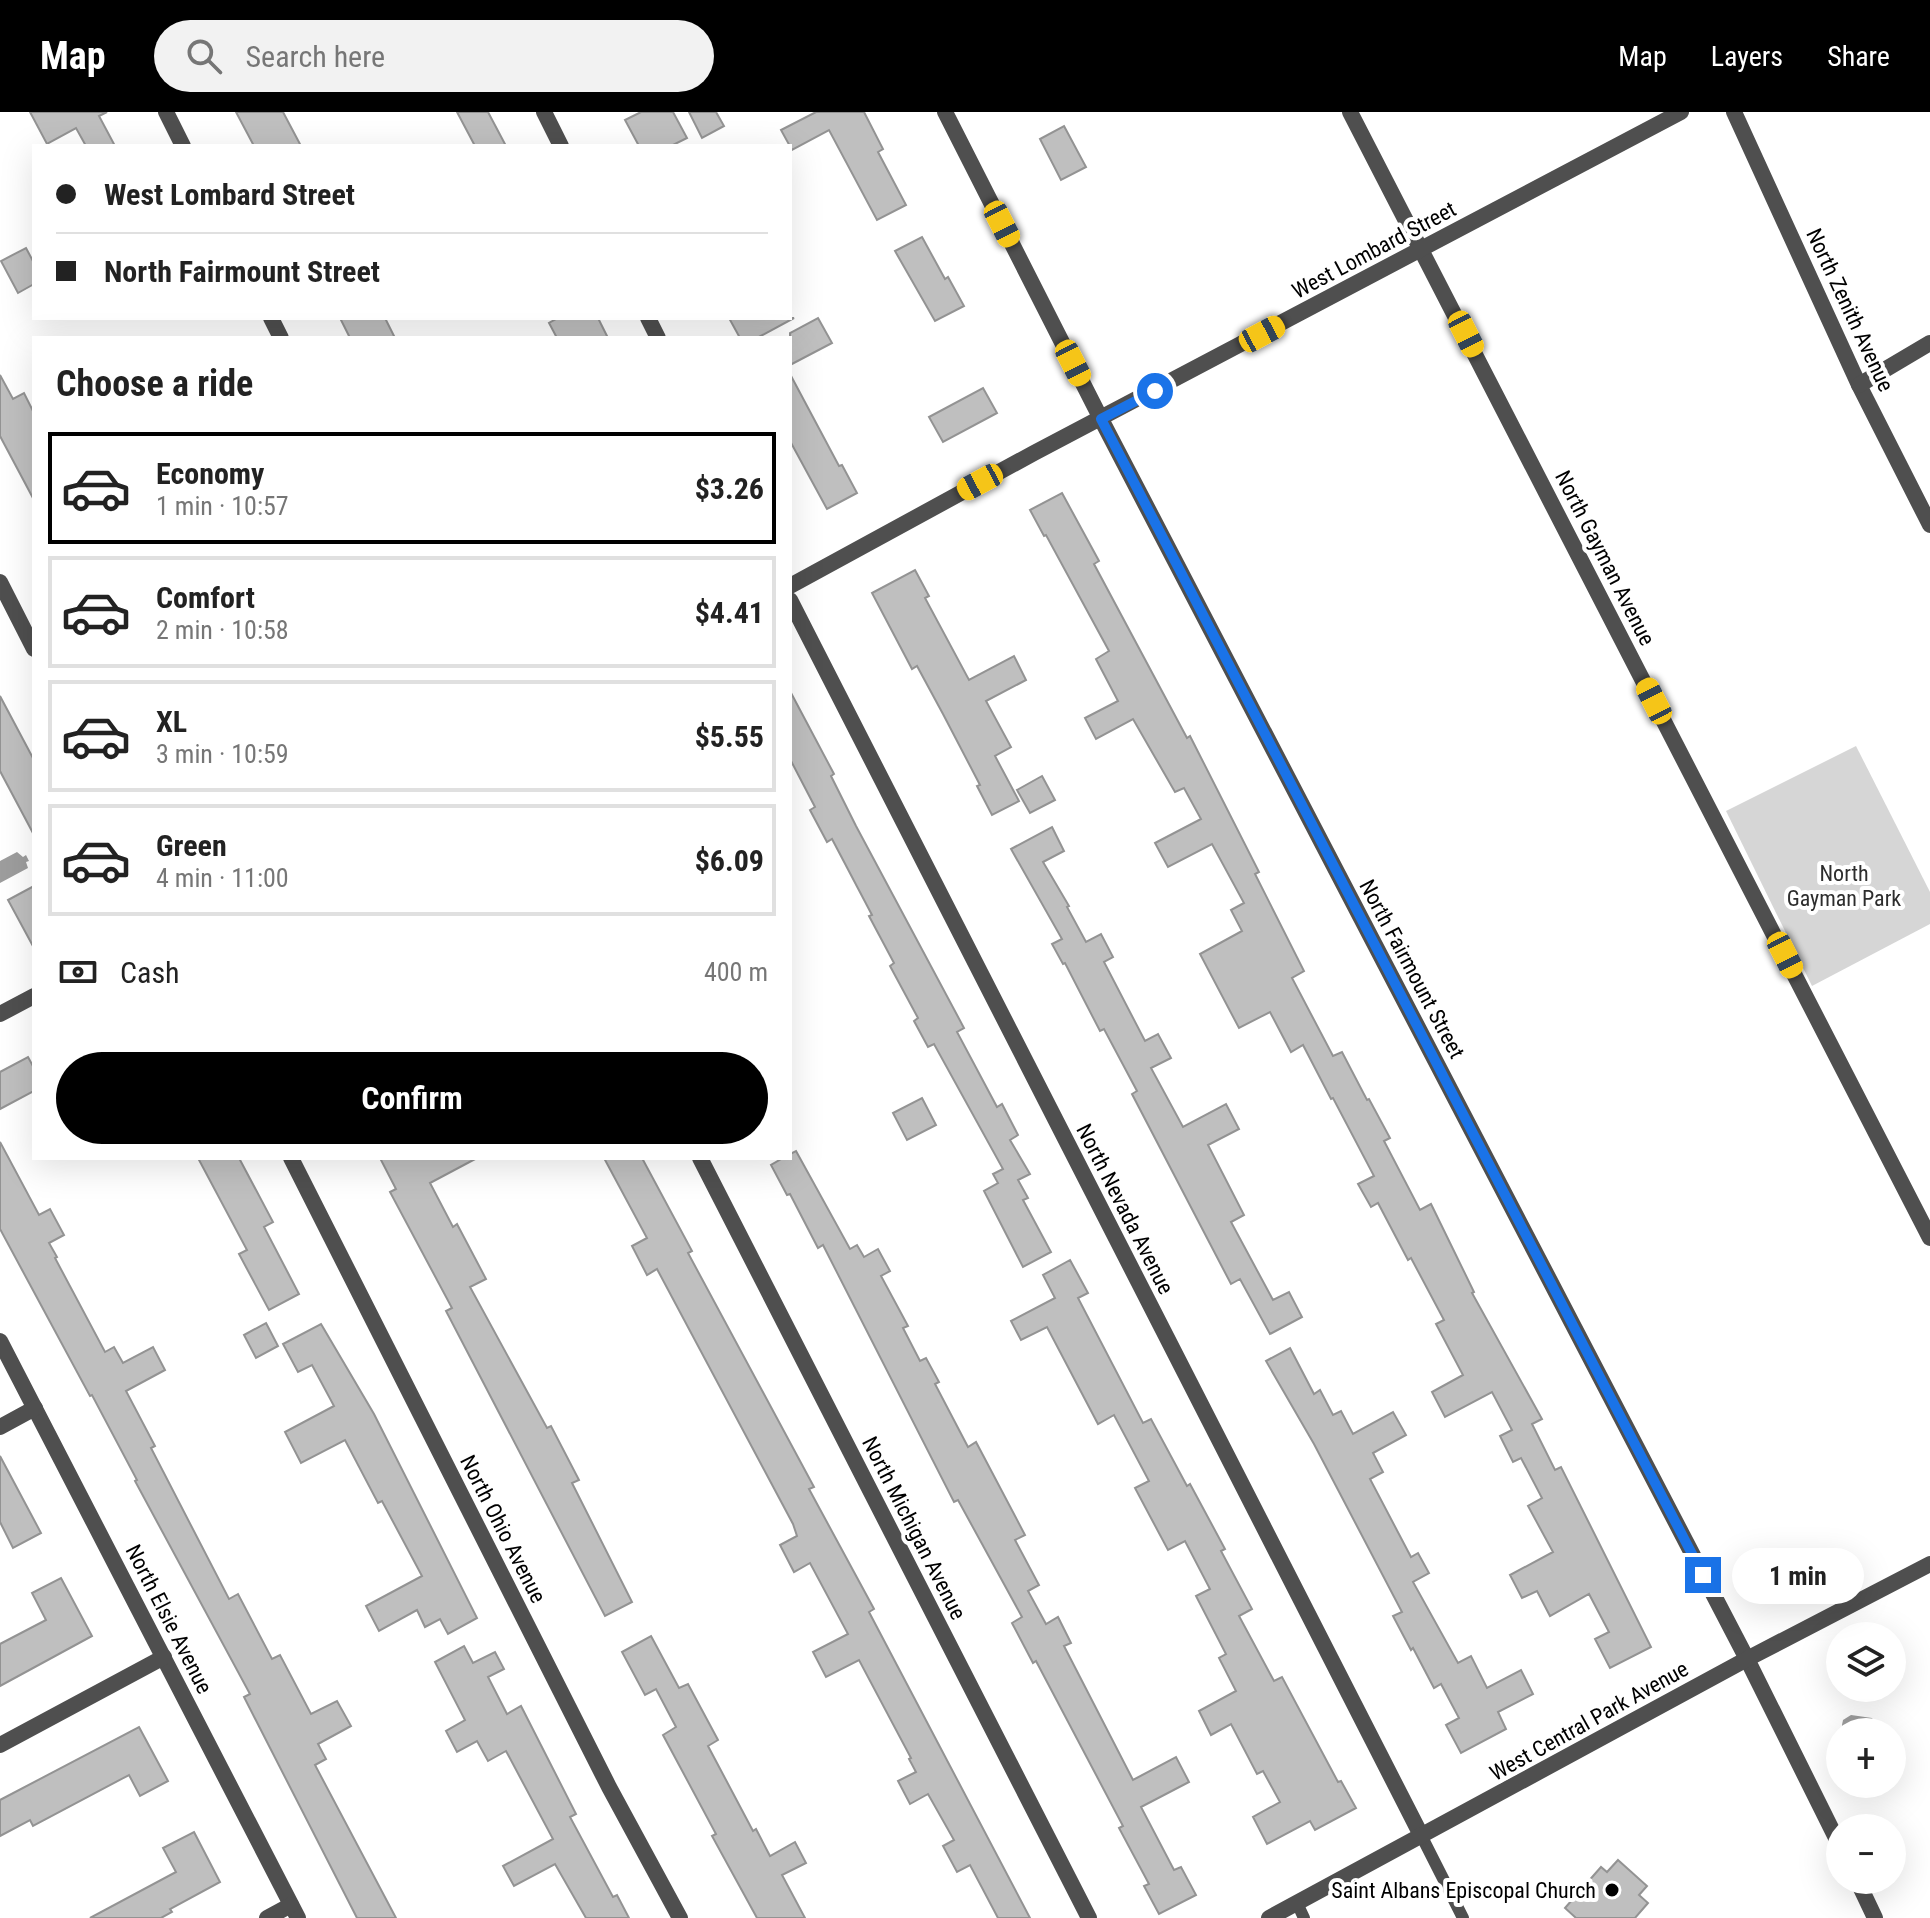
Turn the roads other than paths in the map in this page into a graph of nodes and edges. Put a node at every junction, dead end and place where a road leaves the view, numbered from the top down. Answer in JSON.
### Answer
{"nodes":[{"id":1,"x":166,"y":112,"type":"edge"},
{"id":2,"x":544,"y":112,"type":"edge"},
{"id":3,"x":945,"y":112,"type":"edge"},
{"id":4,"x":1350,"y":112,"type":"edge"},
{"id":5,"x":1681,"y":112,"type":"edge"},
{"id":6,"x":1734,"y":112,"type":"edge"},
{"id":7,"x":182,"y":144,"type":"edge"},
{"id":8,"x":560,"y":144,"type":"edge"},
{"id":9,"x":1422,"y":249,"type":"junction"},
{"id":10,"x":1930,"y":343,"type":"edge"},
{"id":11,"x":1859,"y":385,"type":"junction"},
{"id":12,"x":1101,"y":419,"type":"junction"},
{"id":13,"x":1930,"y":525,"type":"edge"},
{"id":14,"x":0,"y":582,"type":"edge"},
{"id":15,"x":792,"y":585,"type":"edge"},
{"id":16,"x":792,"y":604,"type":"edge"},
{"id":17,"x":32,"y":645,"type":"edge"},
{"id":18,"x":32,"y":997,"type":"edge"},
{"id":19,"x":0,"y":1014,"type":"edge"},
{"id":20,"x":292,"y":1160,"type":"edge"},
{"id":21,"x":701,"y":1160,"type":"edge"},
{"id":22,"x":1930,"y":1238,"type":"edge"},
{"id":23,"x":0,"y":1341,"type":"edge"},
{"id":24,"x":35,"y":1408,"type":"junction"},
{"id":25,"x":0,"y":1427,"type":"edge"},
{"id":26,"x":1930,"y":1564,"type":"edge"},
{"id":27,"x":164,"y":1657,"type":"junction"},
{"id":28,"x":1747,"y":1659,"type":"junction"},
{"id":29,"x":0,"y":1745,"type":"edge"},
{"id":30,"x":1826,"y":1818,"type":"edge"},
{"id":31,"x":1422,"y":1837,"type":"junction"},
{"id":32,"x":1864,"y":1894,"type":"edge"},
{"id":33,"x":1301,"y":1911,"type":"edge"},
{"id":34,"x":295,"y":1912,"type":"edge"},
{"id":35,"x":267,"y":1918,"type":"edge"},
{"id":36,"x":680,"y":1918,"type":"edge"},
{"id":37,"x":1089,"y":1918,"type":"edge"},
{"id":38,"x":1269,"y":1918,"type":"edge"},
{"id":39,"x":1463,"y":1918,"type":"edge"},
{"id":40,"x":1875,"y":1918,"type":"edge"}],
"edges":[{"from":1,"to":7,"type":"street"},
{"from":2,"to":8,"type":"street"},
{"from":3,"to":12,"type":"street","name":"North Fairmount Street"},
{"from":4,"to":9,"type":"street","name":"North Gayman Avenue"},
{"from":5,"to":9,"type":"street","name":"West Lombard Street"},
{"from":6,"to":11,"type":"street","name":"North Zenith Avenue"},
{"from":9,"to":12,"type":"street","name":"West Lombard Street"},
{"from":9,"to":22,"type":"street","name":"North Gayman Avenue"},
{"from":10,"to":11,"type":"street"},
{"from":11,"to":13,"type":"street","name":"North Zenith Avenue"},
{"from":12,"to":15,"type":"street","name":"West Lombard Street"},
{"from":12,"to":28,"type":"street","name":"North Fairmount Street"},
{"from":14,"to":17,"type":"street"},
{"from":16,"to":31,"type":"street","name":"North Nevada Avenue"},
{"from":18,"to":19,"type":"street"},
{"from":20,"to":36,"type":"street","name":"North Ohio Avenue"},
{"from":21,"to":37,"type":"street","name":"North Michigan Avenue"},
{"from":23,"to":24,"type":"street","name":"North Elsie Avenue"},
{"from":24,"to":25,"type":"street"},
{"from":24,"to":27,"type":"street","name":"North Elsie Avenue"},
{"from":26,"to":28,"type":"street","name":"West Central Park Avenue"},
{"from":27,"to":29,"type":"street"},
{"from":27,"to":34,"type":"street","name":"North Elsie Avenue"},
{"from":28,"to":30,"type":"street","name":"North Fairmount Street"},
{"from":28,"to":31,"type":"street","name":"West Central Park Avenue"},
{"from":31,"to":33,"type":"street","name":"West Central Park Avenue"},
{"from":31,"to":39,"type":"lane"},
{"from":32,"to":40,"type":"street"},
{"from":33,"to":38,"type":"street","name":"West Central Park Avenue"},
{"from":34,"to":35,"type":"street"}]}
